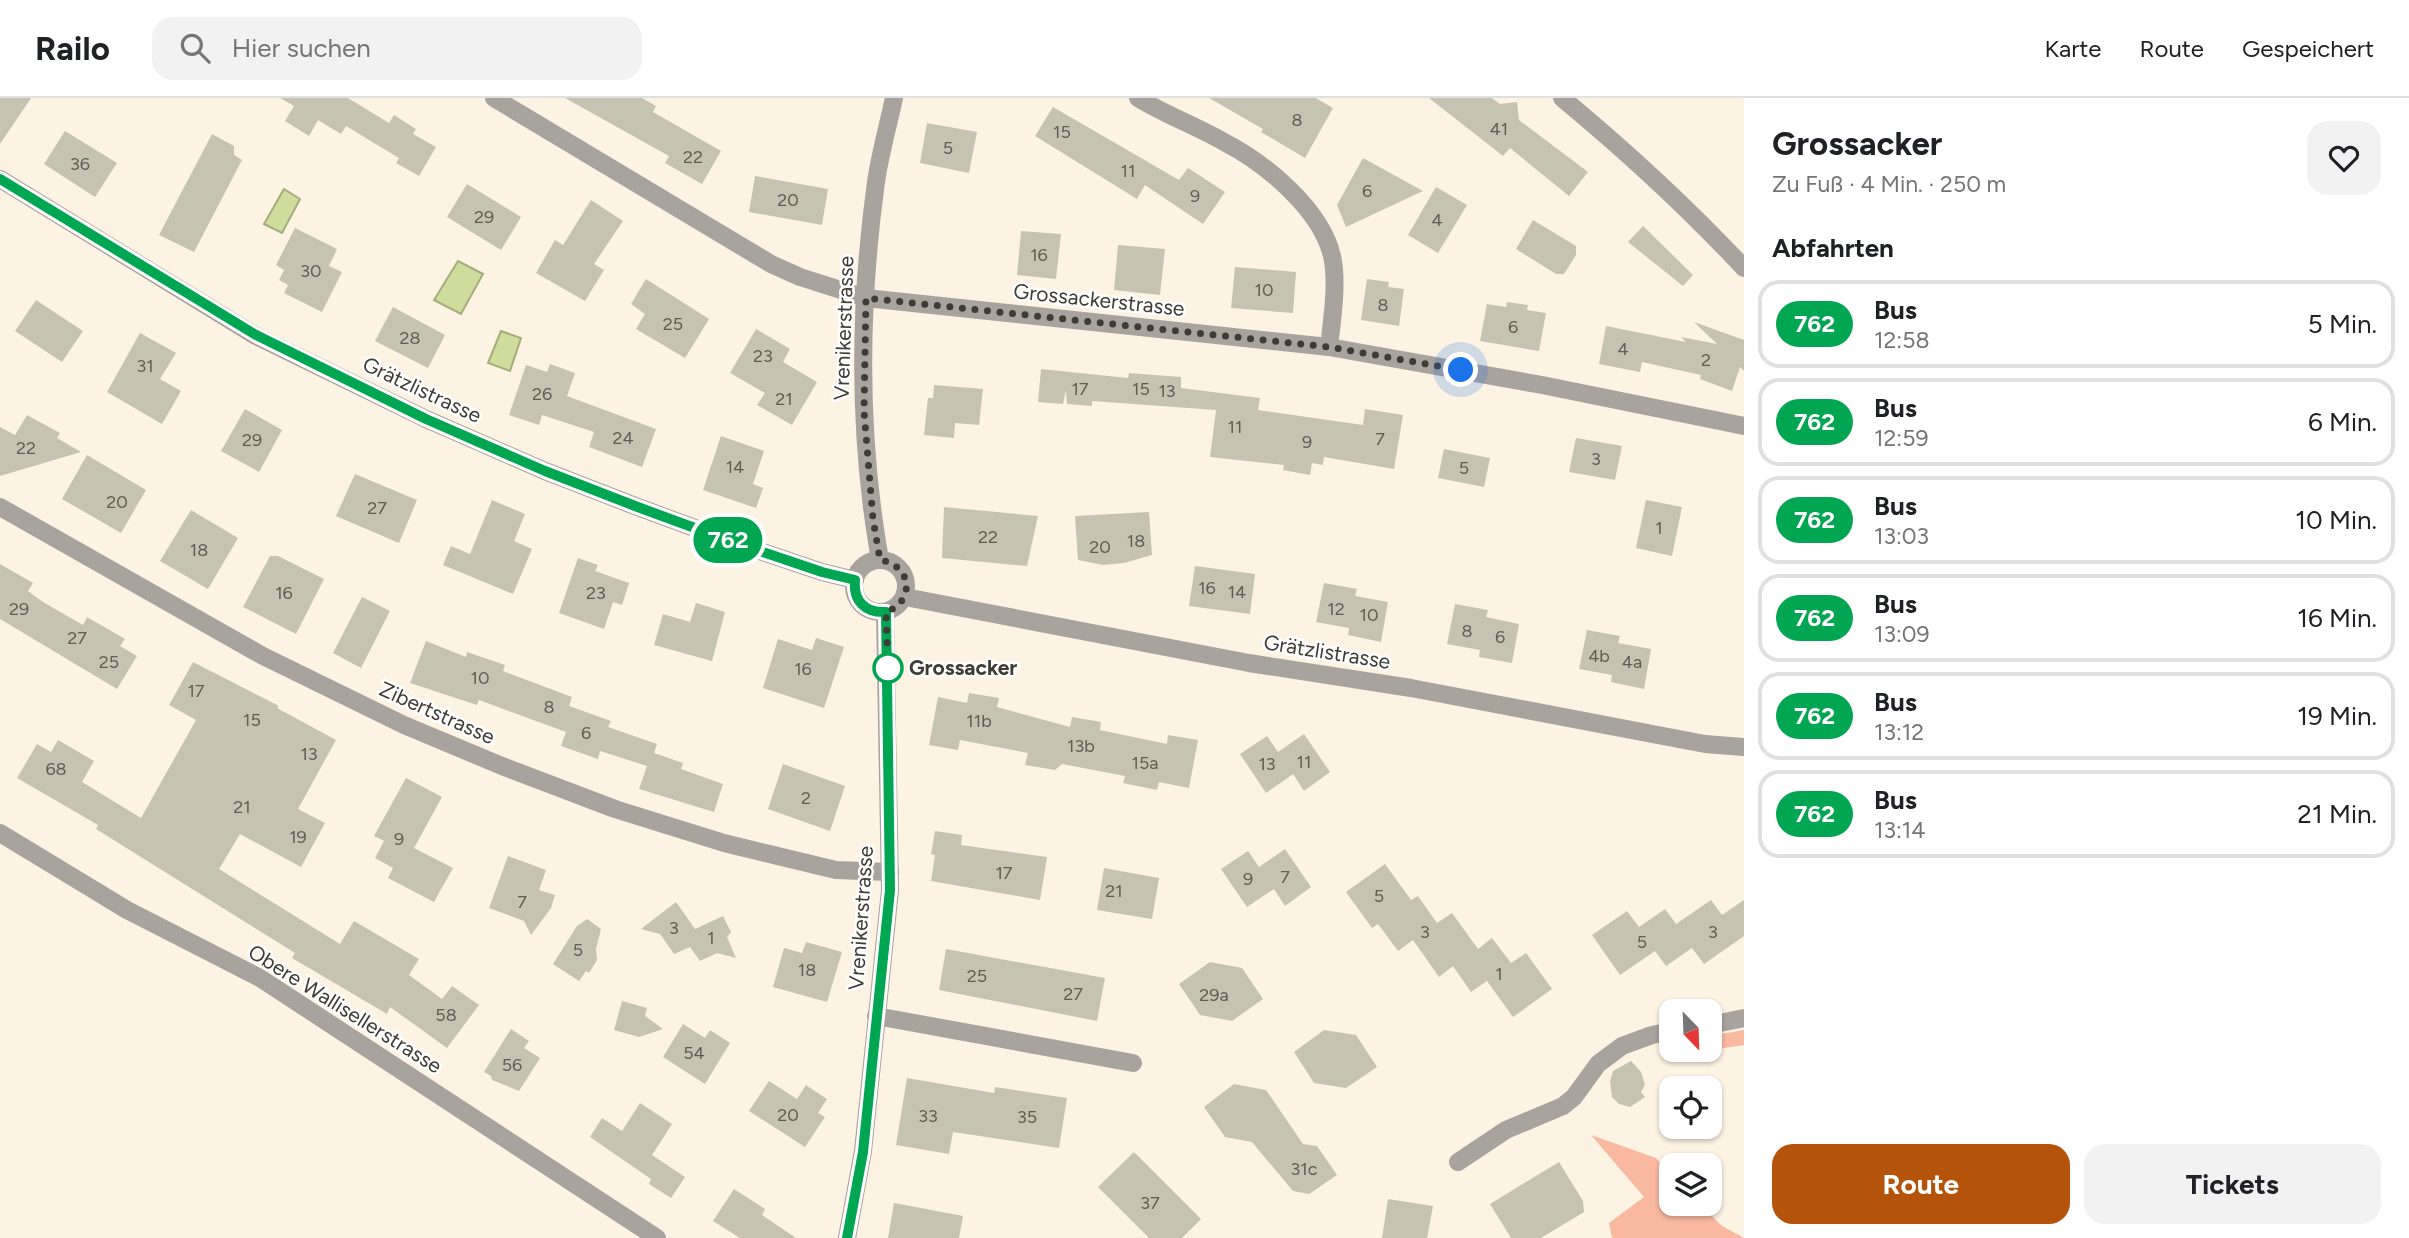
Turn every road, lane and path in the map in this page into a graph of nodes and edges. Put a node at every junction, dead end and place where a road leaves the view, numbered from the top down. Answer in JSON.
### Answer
{"nodes":[{"id":1,"x":494,"y":98,"type":"edge"},
{"id":2,"x":894,"y":98,"type":"edge"},
{"id":3,"x":1138,"y":98,"type":"edge"},
{"id":4,"x":1562,"y":98,"type":"edge"},
{"id":5,"x":0,"y":179,"type":"edge"},
{"id":6,"x":1744,"y":268,"type":"edge"},
{"id":7,"x":866,"y":298,"type":"junction"},
{"id":8,"x":1329,"y":347,"type":"junction"},
{"id":9,"x":1744,"y":426,"type":"edge"},
{"id":10,"x":0,"y":507,"type":"edge"},
{"id":11,"x":880,"y":560,"type":"junction"},
{"id":12,"x":855,"y":580,"type":"junction"},
{"id":13,"x":905,"y":597,"type":"junction"},
{"id":14,"x":886,"y":612,"type":"junction"},
{"id":15,"x":1744,"y":747,"type":"edge"},
{"id":16,"x":0,"y":833,"type":"edge"},
{"id":17,"x":890,"y":872,"type":"junction"},
{"id":18,"x":876,"y":1016,"type":"junction"},
{"id":19,"x":1744,"y":1018,"type":"edge"},
{"id":20,"x":1722,"y":1023,"type":"edge"},
{"id":21,"x":1659,"y":1034,"type":"edge"},
{"id":22,"x":1133,"y":1063,"type":"dead end"},
{"id":23,"x":1458,"y":1162,"type":"dead end"},
{"id":24,"x":657,"y":1238,"type":"edge"},
{"id":25,"x":847,"y":1238,"type":"edge"}],
"edges":[{"from":1,"to":7,"type":"street","name":"Grossackerstrasse"},
{"from":2,"to":7,"type":"street","name":"Vrenikerstrasse"},
{"from":3,"to":8,"type":"street"},
{"from":4,"to":6,"type":"street"},
{"from":5,"to":12,"type":"street","name":"Grätzlistrasse"},
{"from":7,"to":8,"type":"street","name":"Grossackerstrasse"},
{"from":7,"to":11,"type":"street","name":"Vrenikerstrasse"},
{"from":8,"to":9,"type":"street","name":"Grossackerstrasse"},
{"from":10,"to":17,"type":"street","name":"Zibertstrasse"},
{"from":11,"to":12,"type":"street"},
{"from":11,"to":13,"type":"street"},
{"from":12,"to":14,"type":"street"},
{"from":13,"to":14,"type":"street"},
{"from":13,"to":15,"type":"street","name":"Grätzlistrasse"},
{"from":14,"to":17,"type":"street","name":"Vrenikerstrasse"},
{"from":16,"to":24,"type":"street","name":"Obere Wallisellerstrasse"},
{"from":17,"to":18,"type":"street","name":"Vrenikerstrasse"},
{"from":18,"to":22,"type":"street","name":"Vrenikerstrasse"},
{"from":18,"to":25,"type":"street","name":"Vrenikerstrasse"},
{"from":19,"to":20,"type":"street"},
{"from":21,"to":23,"type":"street"}]}
